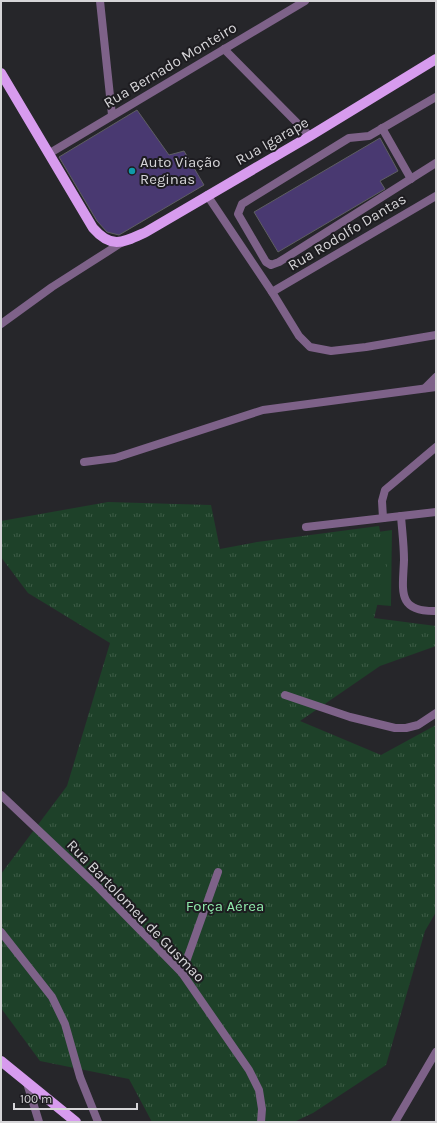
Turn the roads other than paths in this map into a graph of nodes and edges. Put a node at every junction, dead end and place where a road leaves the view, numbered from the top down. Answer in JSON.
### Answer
{"nodes":[{"id":1,"x":100,"y":1,"type":"edge"},
{"id":2,"x":305,"y":1,"type":"edge"},
{"id":3,"x":224,"y":49,"type":"junction"},
{"id":4,"x":436,"y":59,"type":"edge"},
{"id":5,"x":1,"y":72,"type":"edge"},
{"id":6,"x":436,"y":97,"type":"edge"},
{"id":7,"x":112,"y":116,"type":"junction"},
{"id":8,"x":382,"y":128,"type":"junction"},
{"id":9,"x":310,"y":136,"type":"junction"},
{"id":10,"x":50,"y":153,"type":"junction"},
{"id":11,"x":436,"y":163,"type":"edge"},
{"id":12,"x":411,"y":180,"type":"junction"},
{"id":13,"x":207,"y":195,"type":"junction"},
{"id":14,"x":436,"y":196,"type":"edge"},
{"id":15,"x":121,"y":243,"type":"junction"},
{"id":16,"x":272,"y":292,"type":"junction"},
{"id":17,"x":1,"y":324,"type":"edge"},
{"id":18,"x":436,"y":335,"type":"edge"},
{"id":19,"x":436,"y":377,"type":"edge"},
{"id":20,"x":436,"y":387,"type":"edge"},
{"id":21,"x":425,"y":388,"type":"junction"},
{"id":22,"x":436,"y":447,"type":"edge"},
{"id":23,"x":84,"y":462,"type":"dead end"},
{"id":24,"x":436,"y":512,"type":"edge"},
{"id":25,"x":401,"y":516,"type":"junction"},
{"id":26,"x":383,"y":518,"type":"junction"},
{"id":27,"x":306,"y":527,"type":"dead end"},
{"id":28,"x":436,"y":610,"type":"edge"},
{"id":29,"x":285,"y":695,"type":"dead end"},
{"id":30,"x":436,"y":713,"type":"edge"},
{"id":31,"x":1,"y":795,"type":"edge"},
{"id":32,"x":218,"y":872,"type":"dead end"},
{"id":33,"x":1,"y":932,"type":"edge"},
{"id":34,"x":182,"y":973,"type":"junction"},
{"id":35,"x":436,"y":1052,"type":"edge"},
{"id":36,"x":1,"y":1061,"type":"edge"},
{"id":37,"x":27,"y":1083,"type":"junction"},
{"id":38,"x":40,"y":1122,"type":"edge"},
{"id":39,"x":76,"y":1122,"type":"edge"},
{"id":40,"x":98,"y":1122,"type":"edge"},
{"id":41,"x":261,"y":1122,"type":"edge"},
{"id":42,"x":395,"y":1122,"type":"edge"}],
"edges":[{"from":1,"to":7,"type":"street"},
{"from":2,"to":3,"type":"street","name":"Rua Bernado Monteiro"},
{"from":3,"to":7,"type":"street","name":"Rua Bernado Monteiro"},
{"from":3,"to":9,"type":"street"},
{"from":4,"to":9,"type":"main road","name":"Rua Igarape"},
{"from":5,"to":10,"type":"main road"},
{"from":6,"to":8,"type":"street"},
{"from":7,"to":10,"type":"street","name":"Rua Bernado Monteiro"},
{"from":8,"to":12,"type":"street"},
{"from":8,"to":12,"type":"street"},
{"from":9,"to":13,"type":"main road","name":"Rua Igarape"},
{"from":10,"to":15,"type":"main road"},
{"from":11,"to":12,"type":"street"},
{"from":13,"to":15,"type":"main road","name":"Rua Igarape"},
{"from":13,"to":16,"type":"street"},
{"from":14,"to":16,"type":"street","name":"Rua Rodolfo Dantas"},
{"from":15,"to":17,"type":"street","name":"Rua Igarape"},
{"from":16,"to":18,"type":"street"},
{"from":19,"to":21,"type":"street"},
{"from":20,"to":21,"type":"street"},
{"from":21,"to":23,"type":"street"},
{"from":22,"to":26,"type":"street"},
{"from":24,"to":25,"type":"street"},
{"from":25,"to":26,"type":"street"},
{"from":25,"to":28,"type":"street"},
{"from":26,"to":27,"type":"street"},
{"from":29,"to":30,"type":"street"},
{"from":31,"to":34,"type":"street","name":"Rua Bartolomeu de Gusmao"},
{"from":32,"to":34,"type":"street"},
{"from":33,"to":40,"type":"street"},
{"from":34,"to":41,"type":"street","name":"Rua Bartolomeu de Gusmao"},
{"from":35,"to":42,"type":"street"},
{"from":36,"to":37,"type":"main road"},
{"from":37,"to":38,"type":"street"},
{"from":37,"to":39,"type":"main road"}]}
